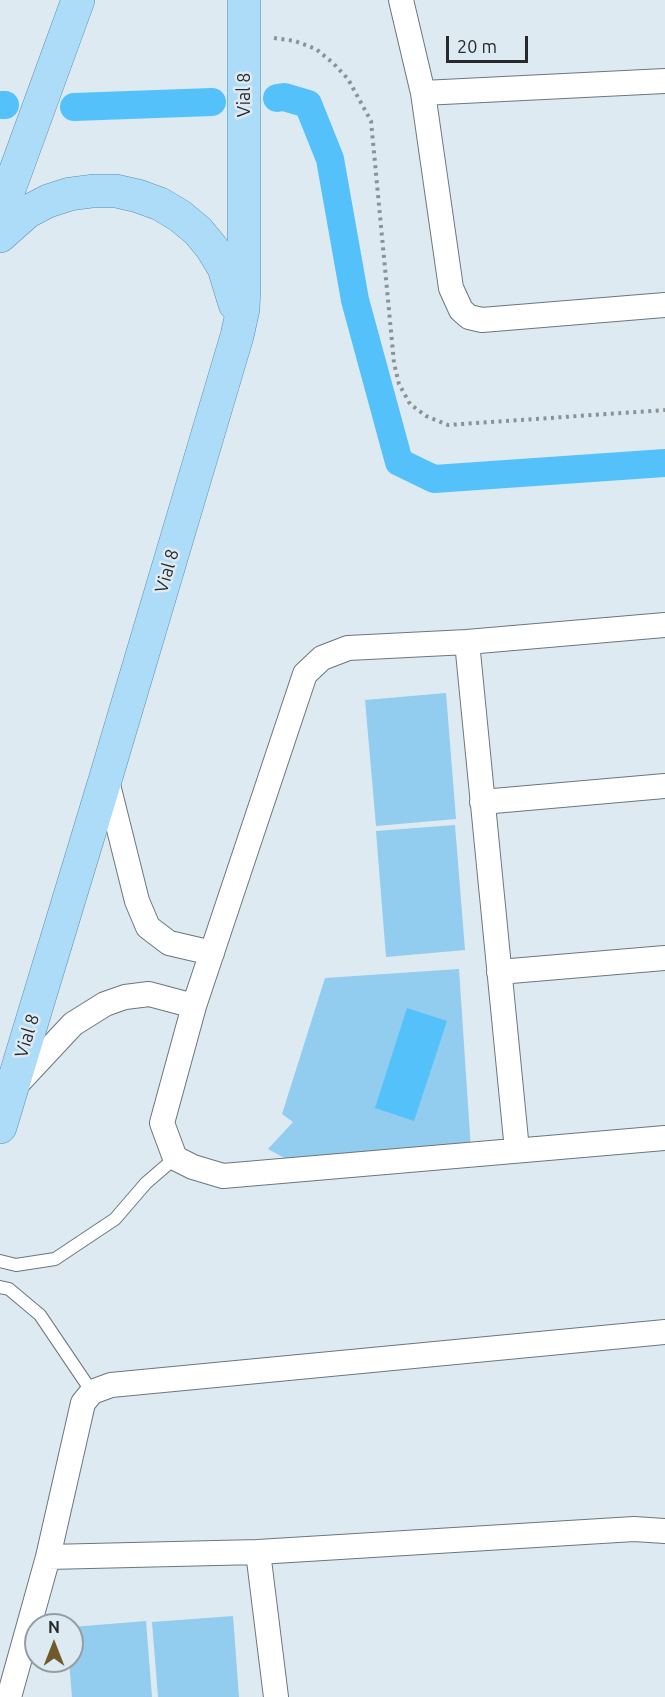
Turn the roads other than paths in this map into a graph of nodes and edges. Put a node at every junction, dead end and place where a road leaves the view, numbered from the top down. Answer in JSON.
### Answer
{"nodes":[{"id":1,"x":78,"y":0,"type":"edge"},
{"id":2,"x":244,"y":0,"type":"edge"},
{"id":3,"x":401,"y":0,"type":"edge"},
{"id":4,"x":665,"y":81,"type":"edge"},
{"id":5,"x":423,"y":93,"type":"junction"},
{"id":6,"x":0,"y":214,"type":"edge"},
{"id":7,"x":0,"y":236,"type":"edge"},
{"id":8,"x":665,"y":305,"type":"edge"},
{"id":9,"x":237,"y":336,"type":"junction"},
{"id":10,"x":665,"y":625,"type":"edge"},
{"id":11,"x":467,"y":642,"type":"junction"},
{"id":12,"x":106,"y":777,"type":"junction"},
{"id":13,"x":665,"y":786,"type":"edge"},
{"id":14,"x":482,"y":802,"type":"junction"},
{"id":15,"x":212,"y":953,"type":"junction"},
{"id":16,"x":665,"y":958,"type":"edge"},
{"id":17,"x":499,"y":972,"type":"junction"},
{"id":18,"x":194,"y":1006,"type":"junction"},
{"id":19,"x":10,"y":1091,"type":"junction"},
{"id":20,"x":0,"y":1127,"type":"edge"},
{"id":21,"x":665,"y":1138,"type":"edge"},
{"id":22,"x":517,"y":1150,"type":"junction"},
{"id":23,"x":176,"y":1158,"type":"junction"},
{"id":24,"x":0,"y":1261,"type":"edge"},
{"id":25,"x":0,"y":1287,"type":"edge"},
{"id":26,"x":665,"y":1332,"type":"edge"},
{"id":27,"x":92,"y":1392,"type":"junction"},
{"id":28,"x":665,"y":1531,"type":"edge"},
{"id":29,"x":258,"y":1552,"type":"junction"},
{"id":30,"x":48,"y":1557,"type":"junction"},
{"id":31,"x":9,"y":1697,"type":"edge"},
{"id":32,"x":276,"y":1697,"type":"edge"}],
"edges":[{"from":1,"to":6,"type":"main road"},
{"from":2,"to":9,"type":"main road","name":"Vial 8"},
{"from":3,"to":5,"type":"street"},
{"from":4,"to":5,"type":"street"},
{"from":5,"to":8,"type":"street"},
{"from":7,"to":9,"type":"main road"},
{"from":9,"to":12,"type":"main road","name":"Vial 8"},
{"from":10,"to":11,"type":"street"},
{"from":11,"to":14,"type":"street"},
{"from":11,"to":15,"type":"street"},
{"from":12,"to":15,"type":"street"},
{"from":12,"to":19,"type":"main road","name":"Vial 8"},
{"from":13,"to":14,"type":"street"},
{"from":14,"to":17,"type":"street"},
{"from":15,"to":18,"type":"street"},
{"from":16,"to":17,"type":"street"},
{"from":17,"to":22,"type":"street"},
{"from":18,"to":19,"type":"street"},
{"from":18,"to":23,"type":"street"},
{"from":19,"to":20,"type":"main road","name":"Vial 8"},
{"from":21,"to":22,"type":"street"},
{"from":22,"to":23,"type":"street"},
{"from":23,"to":24,"type":"lane"},
{"from":25,"to":27,"type":"lane"},
{"from":26,"to":27,"type":"street"},
{"from":27,"to":30,"type":"street"},
{"from":28,"to":29,"type":"street"},
{"from":29,"to":30,"type":"street"},
{"from":29,"to":32,"type":"street"},
{"from":30,"to":31,"type":"street"}]}
